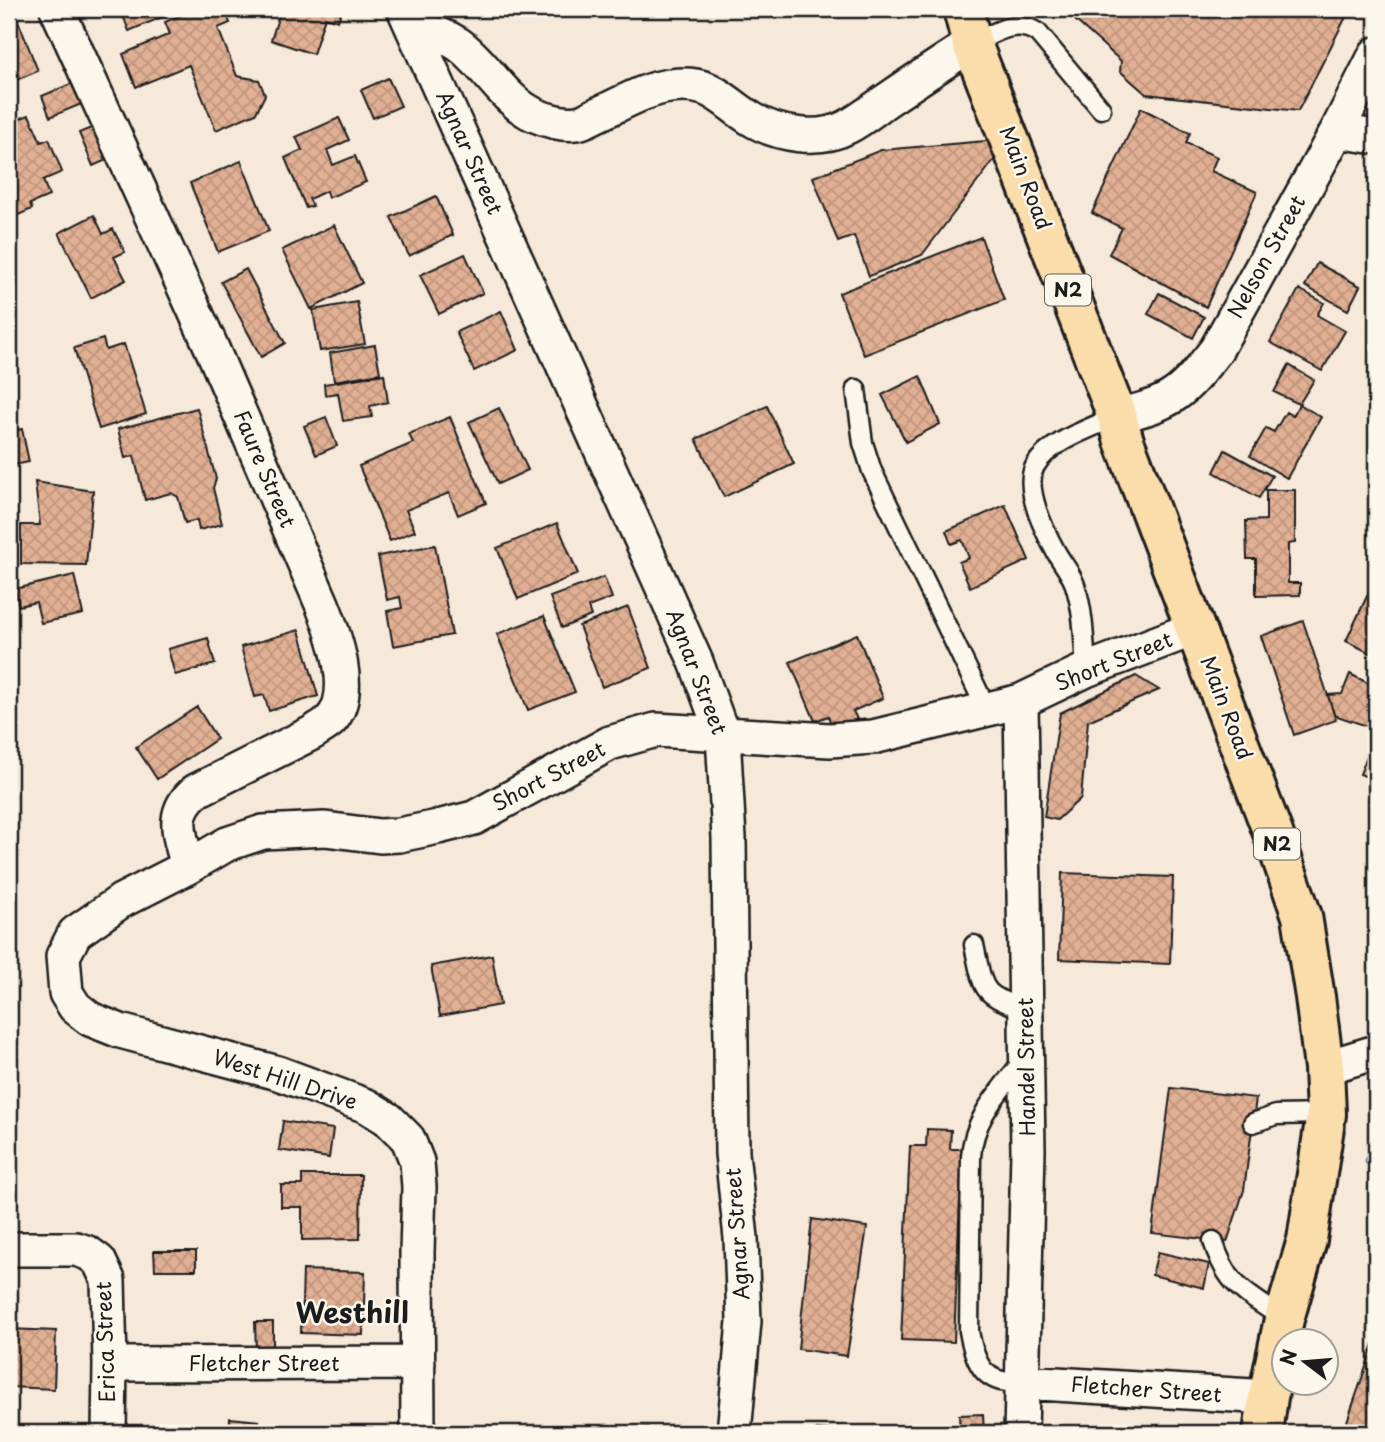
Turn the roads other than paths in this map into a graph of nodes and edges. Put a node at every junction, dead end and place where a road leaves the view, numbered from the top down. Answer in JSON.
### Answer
{"nodes":[{"id":1,"x":57,"y":9,"type":"edge"},
{"id":2,"x":411,"y":21,"type":"edge"},
{"id":3,"x":967,"y":27,"type":"edge"},
{"id":4,"x":1376,"y":54,"type":"edge"},
{"id":5,"x":1101,"y":109,"type":"dead end"},
{"id":6,"x":1337,"y":131,"type":"junction"},
{"id":7,"x":1376,"y":137,"type":"edge"},
{"id":8,"x":856,"y":389,"type":"dead end"},
{"id":9,"x":1117,"y":416,"type":"junction"},
{"id":10,"x":1196,"y":628,"type":"junction"},
{"id":11,"x":1086,"y":670,"type":"junction"},
{"id":12,"x":1021,"y":701,"type":"junction"},
{"id":13,"x":987,"y":710,"type":"junction"},
{"id":14,"x":723,"y":736,"type":"junction"},
{"id":15,"x":188,"y":867,"type":"junction"},
{"id":16,"x":974,"y":945,"type":"dead end"},
{"id":17,"x":1026,"y":1010,"type":"junction"},
{"id":18,"x":1376,"y":1052,"type":"edge"},
{"id":19,"x":1027,"y":1055,"type":"junction"},
{"id":20,"x":1324,"y":1068,"type":"junction"},
{"id":21,"x":1326,"y":1114,"type":"junction"},
{"id":22,"x":1252,"y":1122,"type":"dead end"},
{"id":23,"x":1213,"y":1241,"type":"dead end"},
{"id":24,"x":9,"y":1249,"type":"edge"},
{"id":25,"x":1284,"y":1319,"type":"junction"},
{"id":26,"x":418,"y":1363,"type":"junction"},
{"id":27,"x":110,"y":1364,"type":"junction"},
{"id":28,"x":1023,"y":1382,"type":"junction"},
{"id":29,"x":1265,"y":1415,"type":"edge"},
{"id":30,"x":109,"y":1433,"type":"edge"},
{"id":31,"x":418,"y":1433,"type":"edge"},
{"id":32,"x":734,"y":1433,"type":"edge"},
{"id":33,"x":1021,"y":1433,"type":"edge"}],
"edges":[{"from":1,"to":15,"type":"street","name":"Faure Street"},
{"from":2,"to":3,"type":"street"},
{"from":2,"to":14,"type":"street","name":"Agnar Street"},
{"from":3,"to":5,"type":"lane"},
{"from":3,"to":9,"type":"highway","name":"Main Road","number":"N2"},
{"from":4,"to":6,"type":"street","name":"Nelson Street"},
{"from":6,"to":7,"type":"street"},
{"from":6,"to":9,"type":"street","name":"Nelson Street"},
{"from":8,"to":13,"type":"lane"},
{"from":9,"to":10,"type":"highway","name":"Main Road","number":"N2"},
{"from":9,"to":11,"type":"lane"},
{"from":10,"to":11,"type":"street","name":"Short Street"},
{"from":10,"to":20,"type":"highway","name":"Main Road","number":"N2"},
{"from":11,"to":12,"type":"street","name":"Short Street"},
{"from":12,"to":13,"type":"street","name":"Short Street"},
{"from":12,"to":17,"type":"street","name":"Handel Street"},
{"from":13,"to":14,"type":"street","name":"Short Street"},
{"from":14,"to":15,"type":"street","name":"Short Street"},
{"from":14,"to":32,"type":"street","name":"Agnar Street"},
{"from":15,"to":26,"type":"street","name":"West Hill Drive"},
{"from":16,"to":17,"type":"lane"},
{"from":17,"to":19,"type":"street","name":"Handel Street"},
{"from":18,"to":20,"type":"street"},
{"from":19,"to":28,"type":"street","name":"Handel Street"},
{"from":19,"to":28,"type":"lane"},
{"from":20,"to":21,"type":"highway","name":"Main Road","number":"N2"},
{"from":21,"to":22,"type":"lane"},
{"from":21,"to":25,"type":"highway","name":"Main Road","number":"N2"},
{"from":23,"to":25,"type":"lane"},
{"from":24,"to":27,"type":"street","name":"Erica Street"},
{"from":25,"to":29,"type":"highway","name":"Main Road","number":"N2"},
{"from":26,"to":27,"type":"street","name":"Fletcher Street"},
{"from":26,"to":31,"type":"street","name":"West Hill Drive"},
{"from":27,"to":30,"type":"street","name":"Erica Street"},
{"from":28,"to":29,"type":"street","name":"Fletcher Street"},
{"from":28,"to":33,"type":"street","name":"Handel Street"}]}
